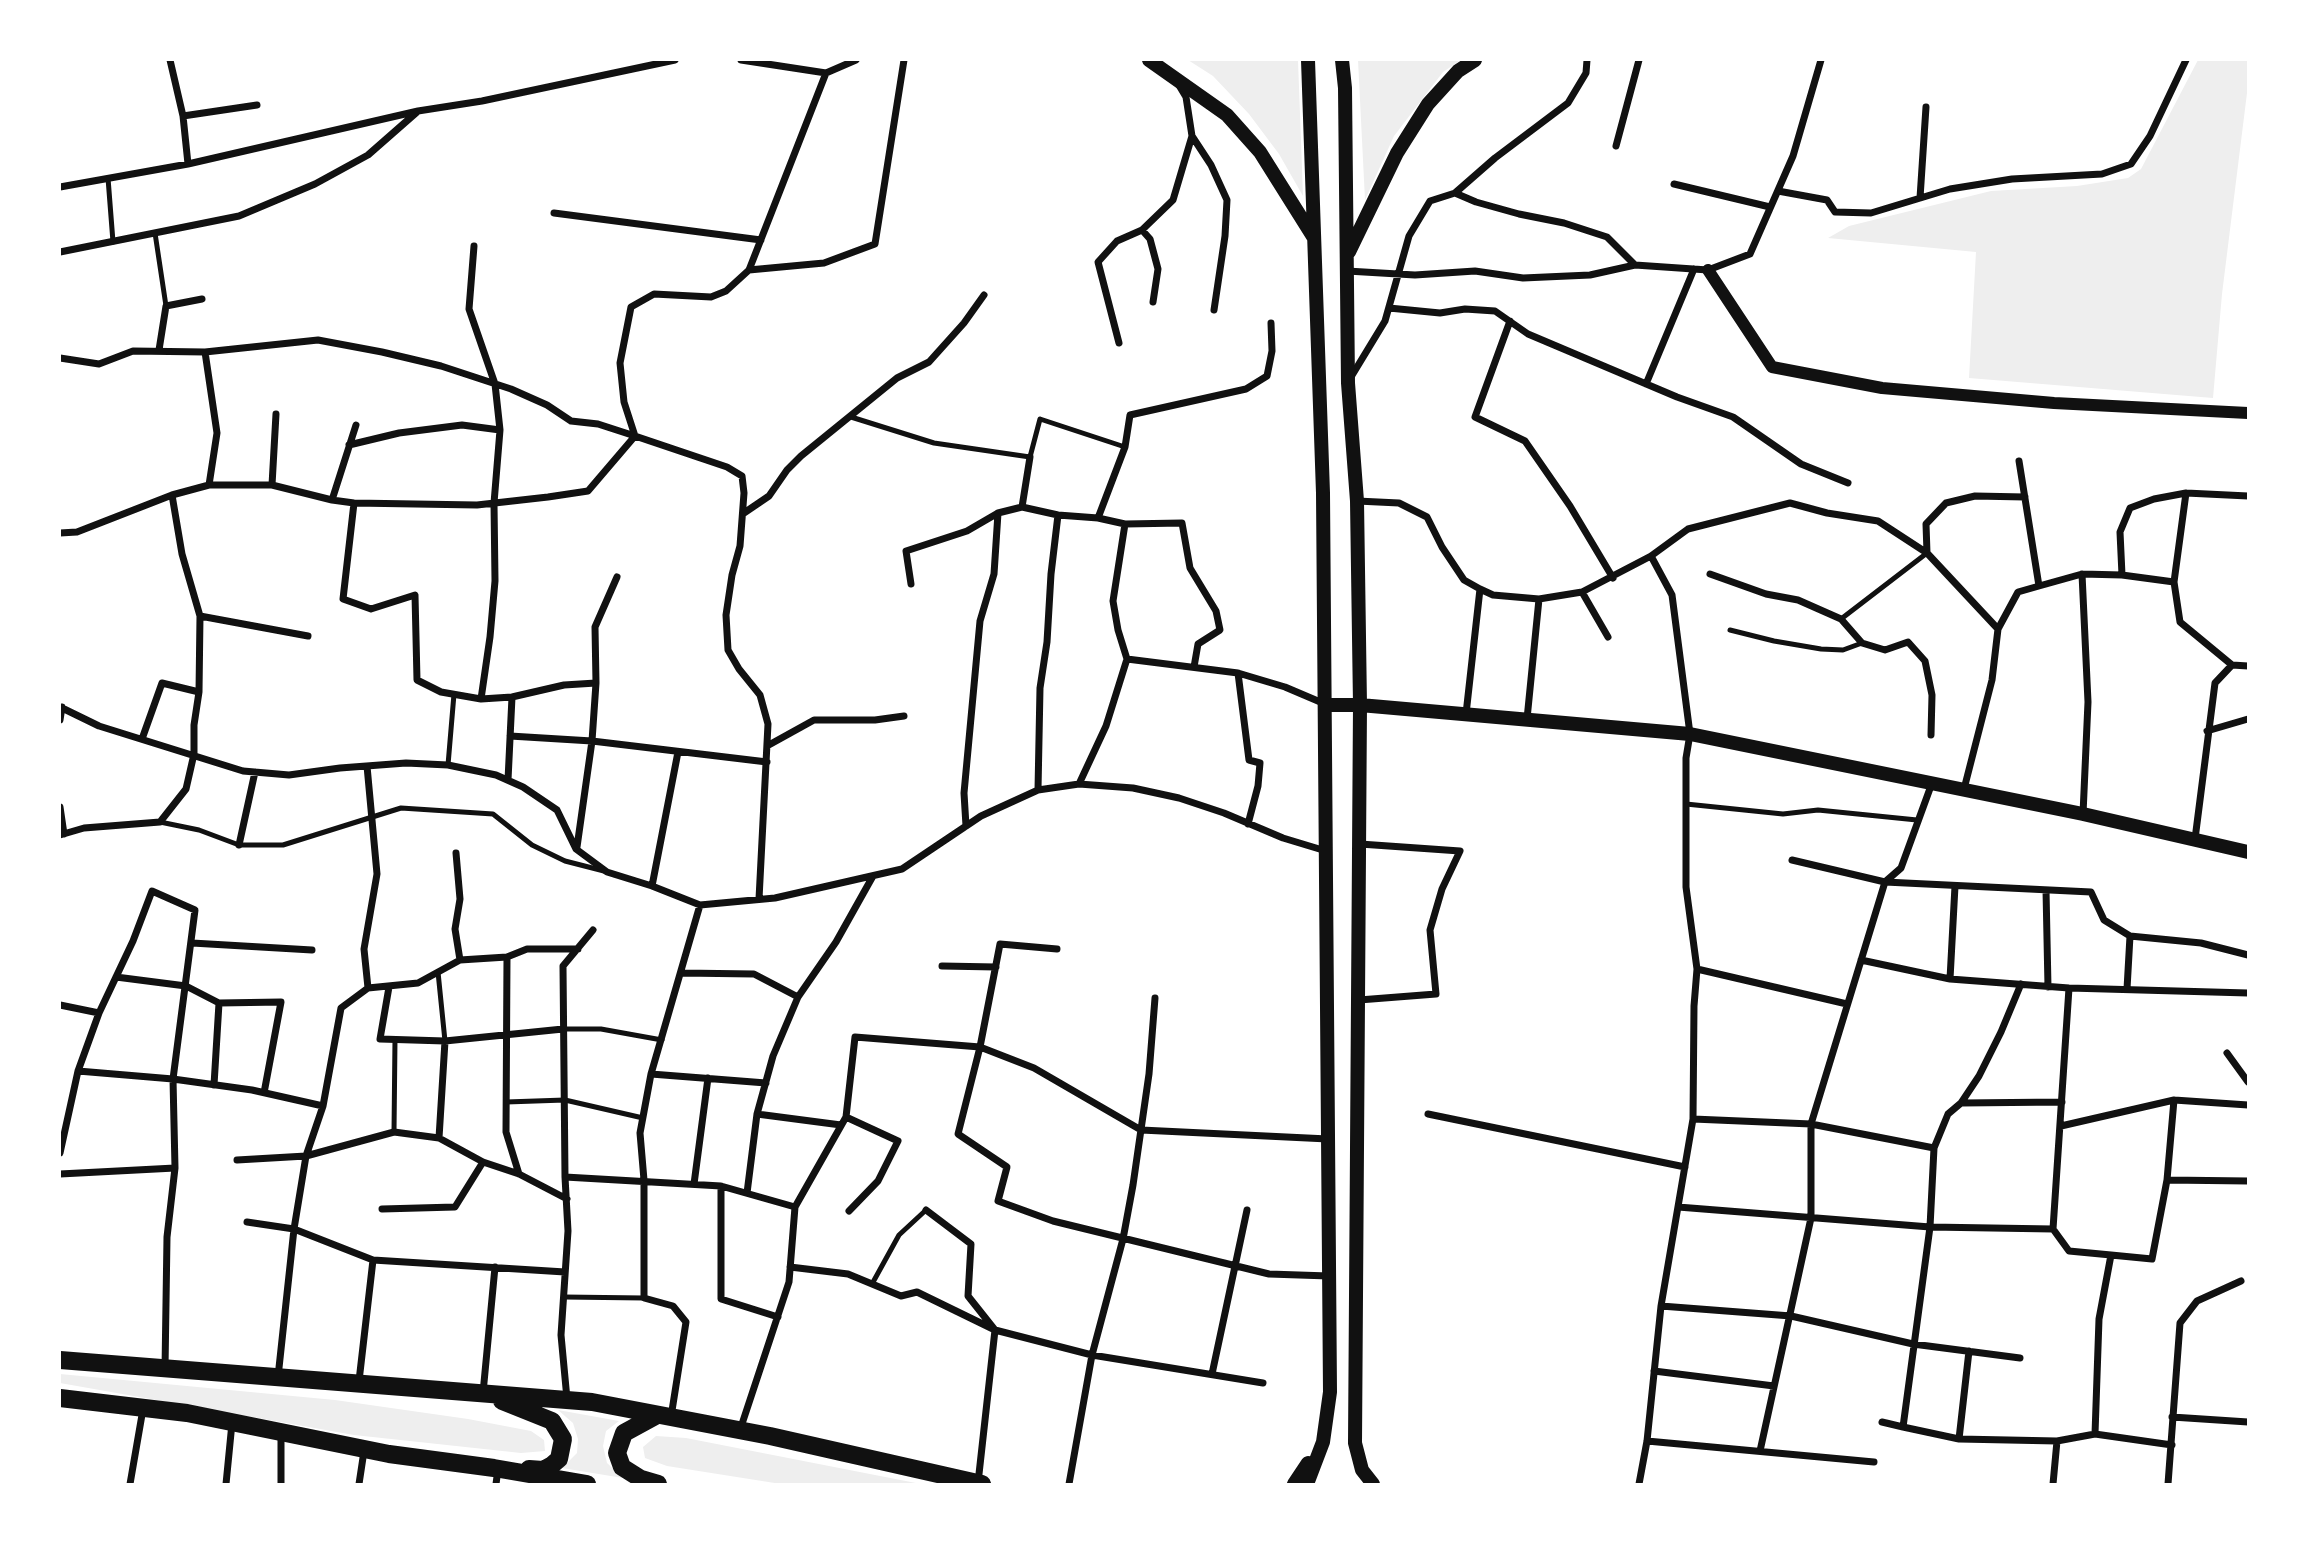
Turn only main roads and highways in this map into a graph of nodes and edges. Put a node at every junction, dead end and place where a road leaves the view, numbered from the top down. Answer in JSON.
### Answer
{"nodes":[{"id":1,"x":1149,"y":60,"type":"edge"},
{"id":2,"x":1308,"y":60,"type":"edge"},
{"id":3,"x":1342,"y":60,"type":"edge"},
{"id":4,"x":1475,"y":60,"type":"edge"},
{"id":5,"x":1315,"y":240,"type":"junction"},
{"id":6,"x":1346,"y":264,"type":"junction"},
{"id":7,"x":1325,"y":705,"type":"junction"},
{"id":8,"x":1360,"y":705,"type":"junction"},
{"id":9,"x":2249,"y":852,"type":"edge"},
{"id":10,"x":60,"y":1360,"type":"edge"},
{"id":11,"x":483,"y":1394,"type":"junction"},
{"id":12,"x":60,"y":1398,"type":"edge"},
{"id":13,"x":664,"y":1416,"type":"junction"},
{"id":14,"x":1323,"y":1442,"type":"junction"},
{"id":15,"x":496,"y":1474,"type":"edge"},
{"id":16,"x":1362,"y":1477,"type":"edge"},
{"id":17,"x":980,"y":1484,"type":"edge"},
{"id":18,"x":587,"y":1485,"type":"edge"},
{"id":19,"x":658,"y":1485,"type":"edge"},
{"id":20,"x":1294,"y":1485,"type":"edge"},
{"id":21,"x":1307,"y":1485,"type":"edge"},
{"id":22,"x":1373,"y":1485,"type":"edge"}],
"edges":[{"from":1,"to":5,"type":"main road"},
{"from":2,"to":5,"type":"main road"},
{"from":3,"to":6,"type":"main road"},
{"from":4,"to":6,"type":"main road"},
{"from":5,"to":7,"type":"main road"},
{"from":6,"to":8,"type":"main road"},
{"from":7,"to":8,"type":"main road"},
{"from":7,"to":14,"type":"main road"},
{"from":8,"to":9,"type":"main road"},
{"from":8,"to":16,"type":"main road"},
{"from":10,"to":11,"type":"main road"},
{"from":11,"to":13,"type":"main road"},
{"from":11,"to":15,"type":"main road"},
{"from":12,"to":15,"type":"main road"},
{"from":13,"to":17,"type":"main road"},
{"from":13,"to":19,"type":"main road"},
{"from":14,"to":20,"type":"main road"},
{"from":14,"to":21,"type":"main road"},
{"from":15,"to":18,"type":"main road"},
{"from":16,"to":22,"type":"main road"}]}
